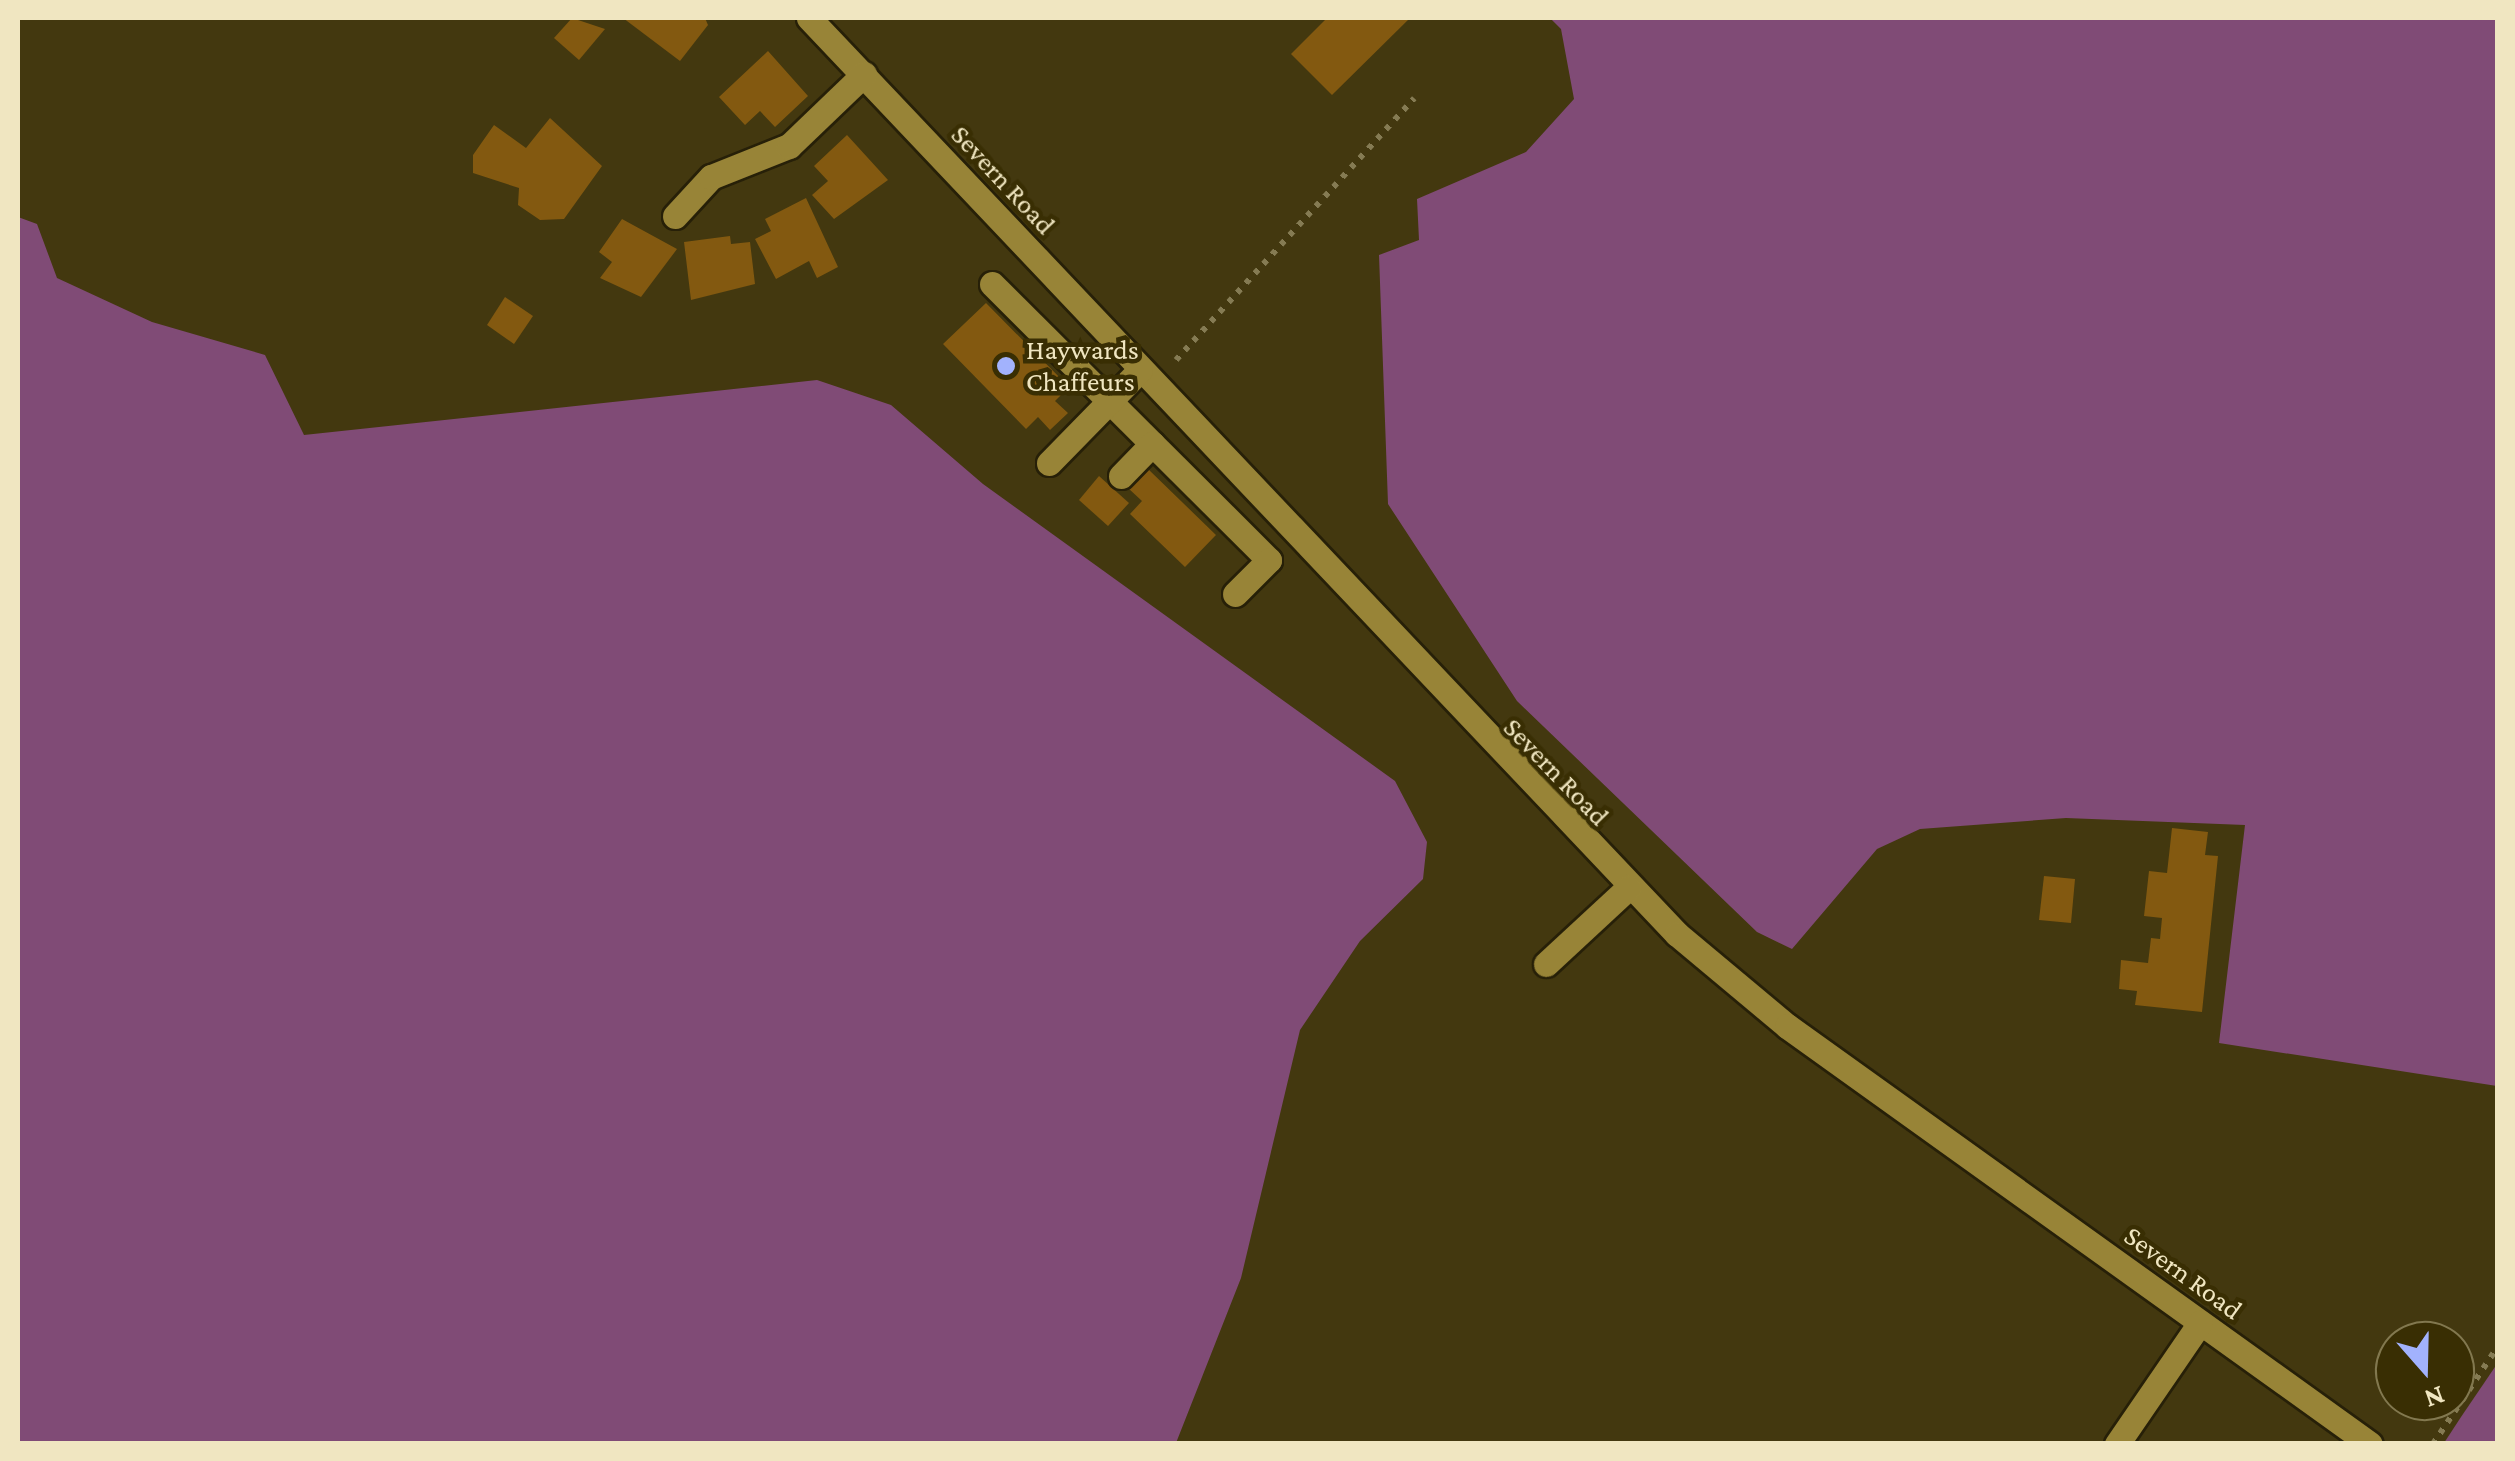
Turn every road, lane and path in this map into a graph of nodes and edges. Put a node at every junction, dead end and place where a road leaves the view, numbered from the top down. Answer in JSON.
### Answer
{"nodes":[{"id":1,"x":809,"y":18,"type":"edge"},
{"id":2,"x":864,"y":74,"type":"junction"},
{"id":3,"x":1414,"y":98,"type":"dead end"},
{"id":4,"x":674,"y":216,"type":"dead end"},
{"id":5,"x":992,"y":284,"type":"dead end"},
{"id":6,"x":1147,"y":377,"type":"junction"},
{"id":7,"x":1109,"y":400,"type":"junction"},
{"id":8,"x":1152,"y":444,"type":"junction"},
{"id":9,"x":1049,"y":463,"type":"dead end"},
{"id":10,"x":1121,"y":476,"type":"dead end"},
{"id":11,"x":1235,"y":594,"type":"dead end"},
{"id":12,"x":1628,"y":888,"type":"junction"},
{"id":13,"x":1546,"y":964,"type":"dead end"},
{"id":14,"x":2200,"y":1322,"type":"junction"},
{"id":15,"x":2498,"y":1346,"type":"edge"},
{"id":16,"x":2117,"y":1444,"type":"edge"},
{"id":17,"x":2370,"y":1444,"type":"edge"},
{"id":18,"x":2433,"y":1444,"type":"edge"}],
"edges":[{"from":1,"to":2,"type":"street","name":"Severn Road"},
{"from":2,"to":4,"type":"street"},
{"from":2,"to":6,"type":"street","name":"Severn Road"},
{"from":3,"to":6,"type":"path"},
{"from":5,"to":7,"type":"street"},
{"from":6,"to":7,"type":"street"},
{"from":6,"to":12,"type":"street","name":"Severn Road"},
{"from":7,"to":8,"type":"street"},
{"from":7,"to":9,"type":"street"},
{"from":8,"to":10,"type":"street"},
{"from":8,"to":11,"type":"street"},
{"from":12,"to":13,"type":"street"},
{"from":12,"to":14,"type":"street","name":"Severn Road"},
{"from":14,"to":16,"type":"street"},
{"from":14,"to":17,"type":"street","name":"Severn Road"},
{"from":15,"to":18,"type":"path"}]}
